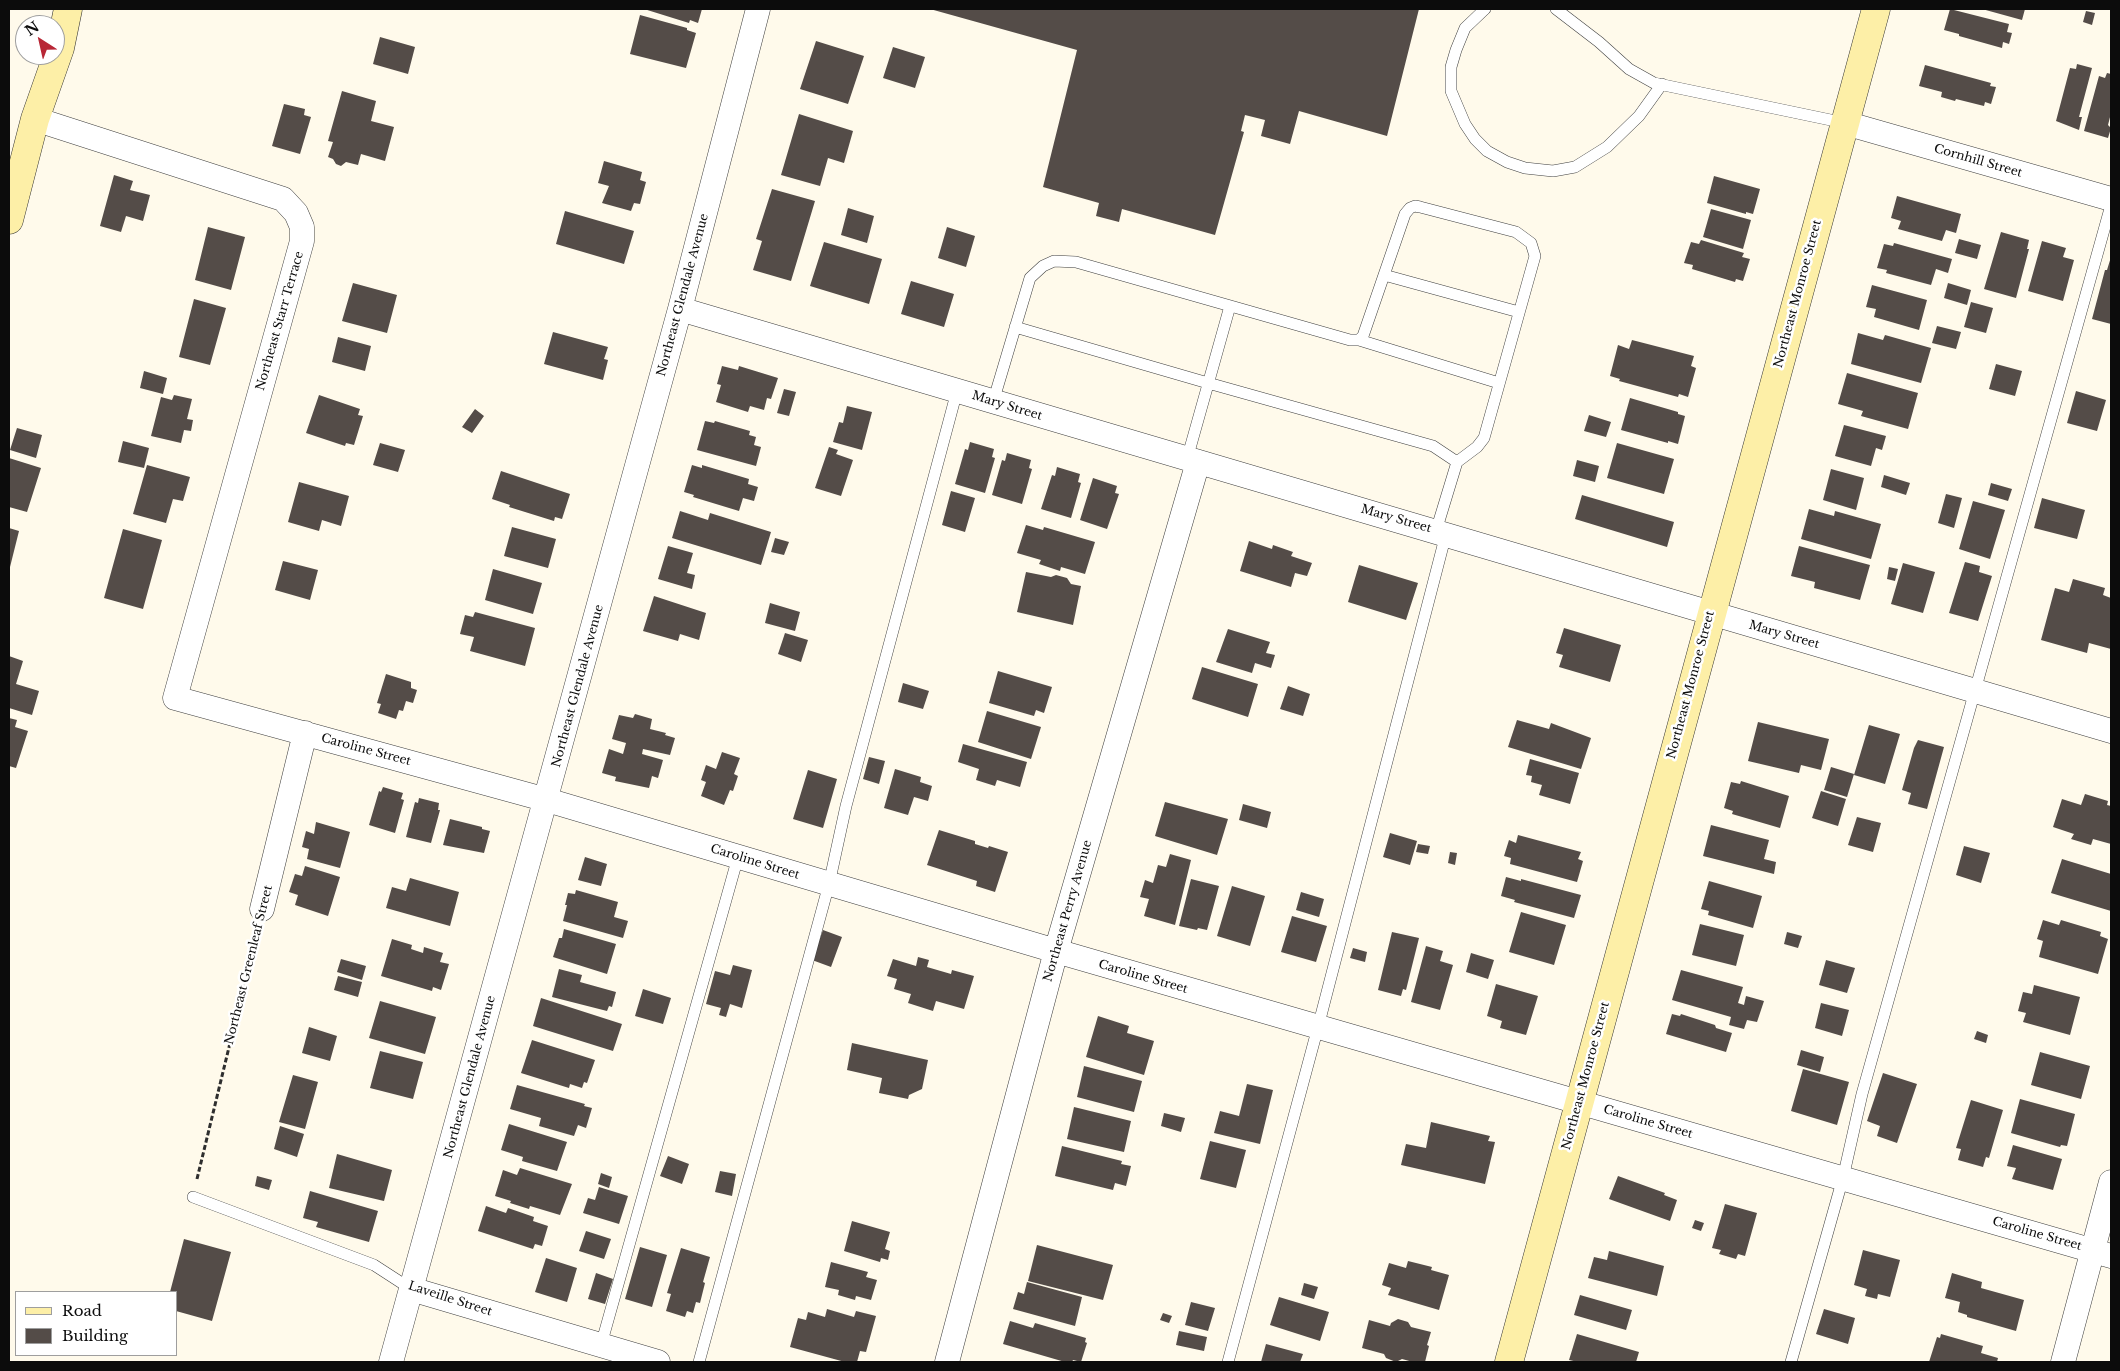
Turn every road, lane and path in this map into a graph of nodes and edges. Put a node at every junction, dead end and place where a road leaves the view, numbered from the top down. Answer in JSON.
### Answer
{"nodes":[{"id":1,"x":68,"y":9,"type":"edge"},
{"id":2,"x":758,"y":9,"type":"edge"},
{"id":3,"x":1485,"y":9,"type":"edge"},
{"id":4,"x":1556,"y":9,"type":"edge"},
{"id":5,"x":1876,"y":9,"type":"edge"},
{"id":6,"x":1662,"y":84,"type":"junction"},
{"id":7,"x":35,"y":119,"type":"junction"},
{"id":8,"x":1845,"y":123,"type":"junction"},
{"id":9,"x":2111,"y":199,"type":"edge"},
{"id":10,"x":2111,"y":205,"type":"edge"},
{"id":11,"x":9,"y":220,"type":"edge"},
{"id":12,"x":1384,"y":275,"type":"junction"},
{"id":13,"x":1230,"y":306,"type":"junction"},
{"id":14,"x":680,"y":309,"type":"junction"},
{"id":15,"x":1519,"y":312,"type":"junction"},
{"id":16,"x":1015,"y":327,"type":"junction"},
{"id":17,"x":1359,"y":340,"type":"junction"},
{"id":18,"x":1499,"y":383,"type":"junction"},
{"id":19,"x":1208,"y":384,"type":"junction"},
{"id":20,"x":958,"y":391,"type":"junction"},
{"id":21,"x":993,"y":402,"type":"junction"},
{"id":22,"x":1193,"y":460,"type":"junction"},
{"id":23,"x":1457,"y":462,"type":"junction"},
{"id":24,"x":1441,"y":533,"type":"junction"},
{"id":25,"x":1710,"y":614,"type":"junction"},
{"id":26,"x":1976,"y":692,"type":"junction"},
{"id":27,"x":175,"y":698,"type":"joint"},
{"id":28,"x":2111,"y":731,"type":"edge"},
{"id":29,"x":305,"y":733,"type":"junction"},
{"id":30,"x":547,"y":800,"type":"junction"},
{"id":31,"x":738,"y":857,"type":"junction"},
{"id":32,"x":829,"y":884,"type":"junction"},
{"id":33,"x":262,"y":908,"type":"joint"},
{"id":34,"x":1056,"y":951,"type":"junction"},
{"id":35,"x":1318,"y":1027,"type":"junction"},
{"id":36,"x":1579,"y":1102,"type":"junction"},
{"id":37,"x":1843,"y":1178,"type":"junction"},
{"id":38,"x":2111,"y":1182,"type":"edge"},
{"id":39,"x":193,"y":1197,"type":"joint"},
{"id":40,"x":2102,"y":1253,"type":"edge"},
{"id":41,"x":411,"y":1289,"type":"junction"},
{"id":42,"x":601,"y":1345,"type":"junction"},
{"id":43,"x":391,"y":1362,"type":"edge"},
{"id":44,"x":658,"y":1362,"type":"edge"},
{"id":45,"x":698,"y":1362,"type":"edge"},
{"id":46,"x":947,"y":1362,"type":"edge"},
{"id":47,"x":1228,"y":1362,"type":"edge"},
{"id":48,"x":1509,"y":1362,"type":"edge"},
{"id":49,"x":1791,"y":1362,"type":"edge"},
{"id":50,"x":2063,"y":1362,"type":"edge"}],
"edges":[{"from":1,"to":7,"type":"street"},
{"from":2,"to":14,"type":"street","name":"Northeast Glendale Avenue"},
{"from":3,"to":6,"type":"lane"},
{"from":4,"to":6,"type":"lane"},
{"from":5,"to":8,"type":"street","name":"Northeast Monroe Street"},
{"from":6,"to":8,"type":"lane"},
{"from":7,"to":11,"type":"street"},
{"from":7,"to":27,"type":"street","name":"Northeast Starr Terrace"},
{"from":8,"to":9,"type":"street","name":"Cornhill Street"},
{"from":8,"to":25,"type":"street","name":"Northeast Monroe Street"},
{"from":10,"to":26,"type":"lane"},
{"from":12,"to":15,"type":"lane"},
{"from":12,"to":15,"type":"lane"},
{"from":12,"to":17,"type":"lane"},
{"from":13,"to":16,"type":"lane"},
{"from":13,"to":17,"type":"lane"},
{"from":13,"to":19,"type":"lane"},
{"from":14,"to":20,"type":"street","name":"Mary Street"},
{"from":14,"to":30,"type":"street","name":"Northeast Glendale Avenue"},
{"from":15,"to":18,"type":"lane"},
{"from":16,"to":19,"type":"lane"},
{"from":16,"to":21,"type":"lane"},
{"from":17,"to":18,"type":"lane"},
{"from":18,"to":23,"type":"lane"},
{"from":19,"to":22,"type":"lane"},
{"from":19,"to":23,"type":"lane"},
{"from":20,"to":21,"type":"street","name":"Mary Street"},
{"from":20,"to":32,"type":"lane"},
{"from":21,"to":22,"type":"street","name":"Mary Street"},
{"from":22,"to":24,"type":"street","name":"Mary Street"},
{"from":22,"to":34,"type":"street","name":"Northeast Perry Avenue"},
{"from":23,"to":24,"type":"lane"},
{"from":24,"to":25,"type":"street","name":"Mary Street"},
{"from":24,"to":35,"type":"lane"},
{"from":25,"to":26,"type":"street","name":"Mary Street"},
{"from":25,"to":36,"type":"street","name":"Northeast Monroe Street"},
{"from":26,"to":28,"type":"street","name":"Mary Street"},
{"from":26,"to":37,"type":"lane"},
{"from":27,"to":29,"type":"street","name":"Caroline Street"},
{"from":29,"to":30,"type":"street","name":"Caroline Street"},
{"from":29,"to":33,"type":"street","name":"Northeast Greenleaf Street"},
{"from":30,"to":31,"type":"street","name":"Caroline Street"},
{"from":30,"to":41,"type":"street","name":"Northeast Glendale Avenue"},
{"from":31,"to":32,"type":"street","name":"Caroline Street"},
{"from":31,"to":42,"type":"lane"},
{"from":32,"to":34,"type":"street","name":"Caroline Street"},
{"from":32,"to":45,"type":"lane"},
{"from":33,"to":39,"type":"path","name":"Northeast Greenleaf Street"},
{"from":34,"to":35,"type":"street","name":"Caroline Street"},
{"from":34,"to":46,"type":"street","name":"Northeast Perry Avenue"},
{"from":35,"to":36,"type":"street","name":"Caroline Street"},
{"from":35,"to":47,"type":"lane"},
{"from":36,"to":37,"type":"street","name":"Caroline Street"},
{"from":36,"to":48,"type":"street","name":"Northeast Monroe Street"},
{"from":37,"to":40,"type":"street","name":"Caroline Street"},
{"from":37,"to":49,"type":"lane"},
{"from":38,"to":40,"type":"street"},
{"from":39,"to":41,"type":"lane","name":"Laveille Street"},
{"from":40,"to":50,"type":"street"},
{"from":41,"to":42,"type":"street","name":"Laveille Street"},
{"from":41,"to":43,"type":"street","name":"Northeast Glendale Avenue"},
{"from":42,"to":44,"type":"street","name":"Laveille Street"}]}
